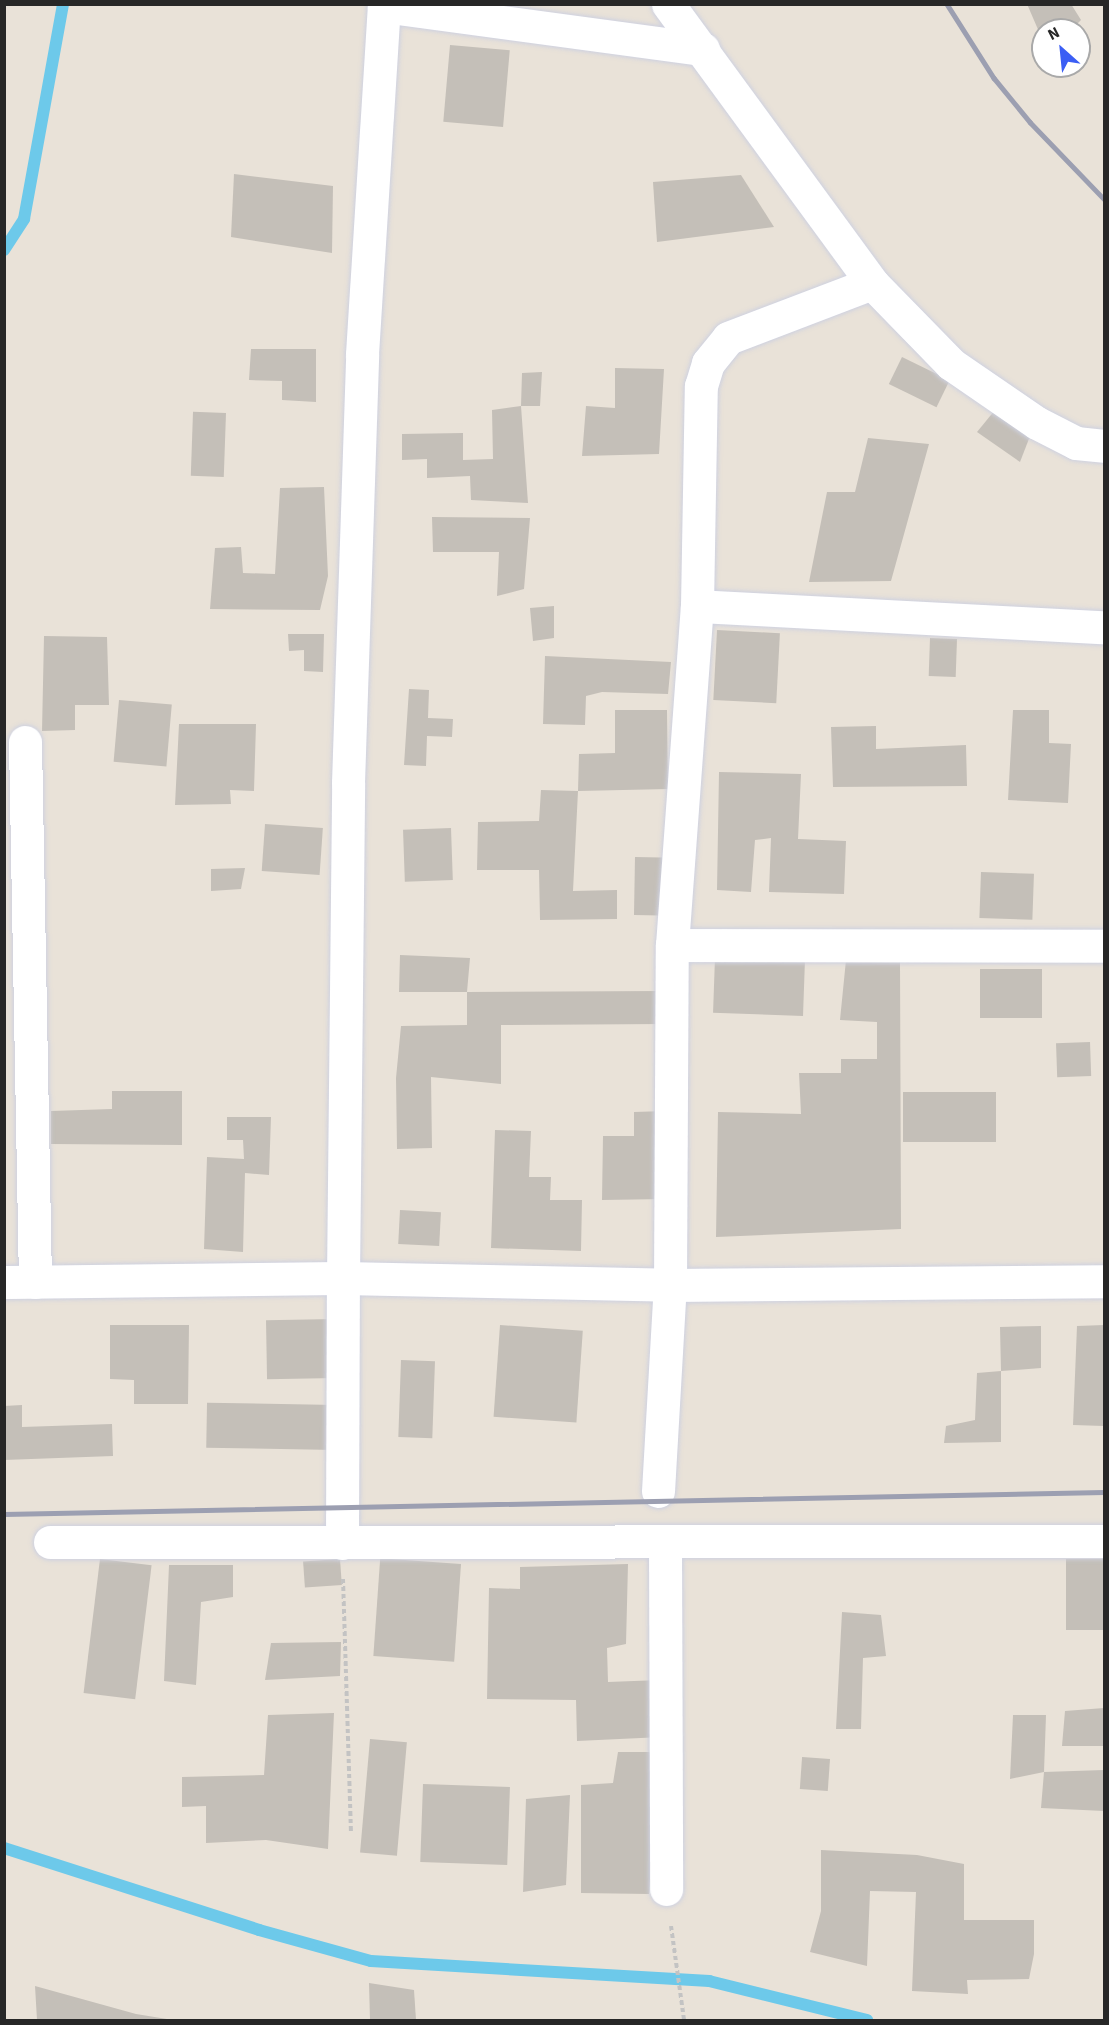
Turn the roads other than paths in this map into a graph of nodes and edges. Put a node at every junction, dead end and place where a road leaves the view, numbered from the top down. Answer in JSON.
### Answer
{"nodes":[{"id":1,"x":668,"y":4,"type":"edge"},
{"id":2,"x":384,"y":5,"type":"edge"},
{"id":3,"x":703,"y":49,"type":"junction"},
{"id":4,"x":872,"y":283,"type":"junction"},
{"id":5,"x":1104,"y":446,"type":"edge"},
{"id":6,"x":697,"y":606,"type":"junction"},
{"id":7,"x":1104,"y":627,"type":"edge"},
{"id":8,"x":25,"y":742,"type":"dead end"},
{"id":9,"x":672,"y":945,"type":"junction"},
{"id":10,"x":1104,"y":946,"type":"edge"},
{"id":11,"x":344,"y":1278,"type":"junction"},
{"id":12,"x":1104,"y":1281,"type":"edge"},
{"id":13,"x":20,"y":1282,"type":"edge"},
{"id":14,"x":670,"y":1285,"type":"junction"},
{"id":15,"x":658,"y":1491,"type":"dead end"},
{"id":16,"x":1104,"y":1541,"type":"edge"},
{"id":17,"x":50,"y":1542,"type":"dead end"},
{"id":18,"x":342,"y":1543,"type":"junction"},
{"id":19,"x":665,"y":1543,"type":"junction"},
{"id":20,"x":666,"y":1889,"type":"road end"}],
"edges":[{"from":1,"to":3,"type":"street"},
{"from":2,"to":3,"type":"street"},
{"from":2,"to":11,"type":"street"},
{"from":3,"to":4,"type":"street"},
{"from":4,"to":5,"type":"street"},
{"from":4,"to":6,"type":"street"},
{"from":6,"to":7,"type":"street"},
{"from":6,"to":9,"type":"street"},
{"from":8,"to":13,"type":"street"},
{"from":9,"to":10,"type":"street"},
{"from":9,"to":14,"type":"street"},
{"from":11,"to":13,"type":"street"},
{"from":11,"to":14,"type":"street"},
{"from":11,"to":18,"type":"street"},
{"from":12,"to":14,"type":"street"},
{"from":14,"to":15,"type":"street"},
{"from":16,"to":19,"type":"street"},
{"from":17,"to":18,"type":"street"},
{"from":18,"to":19,"type":"street"},
{"from":19,"to":20,"type":"street"}]}
